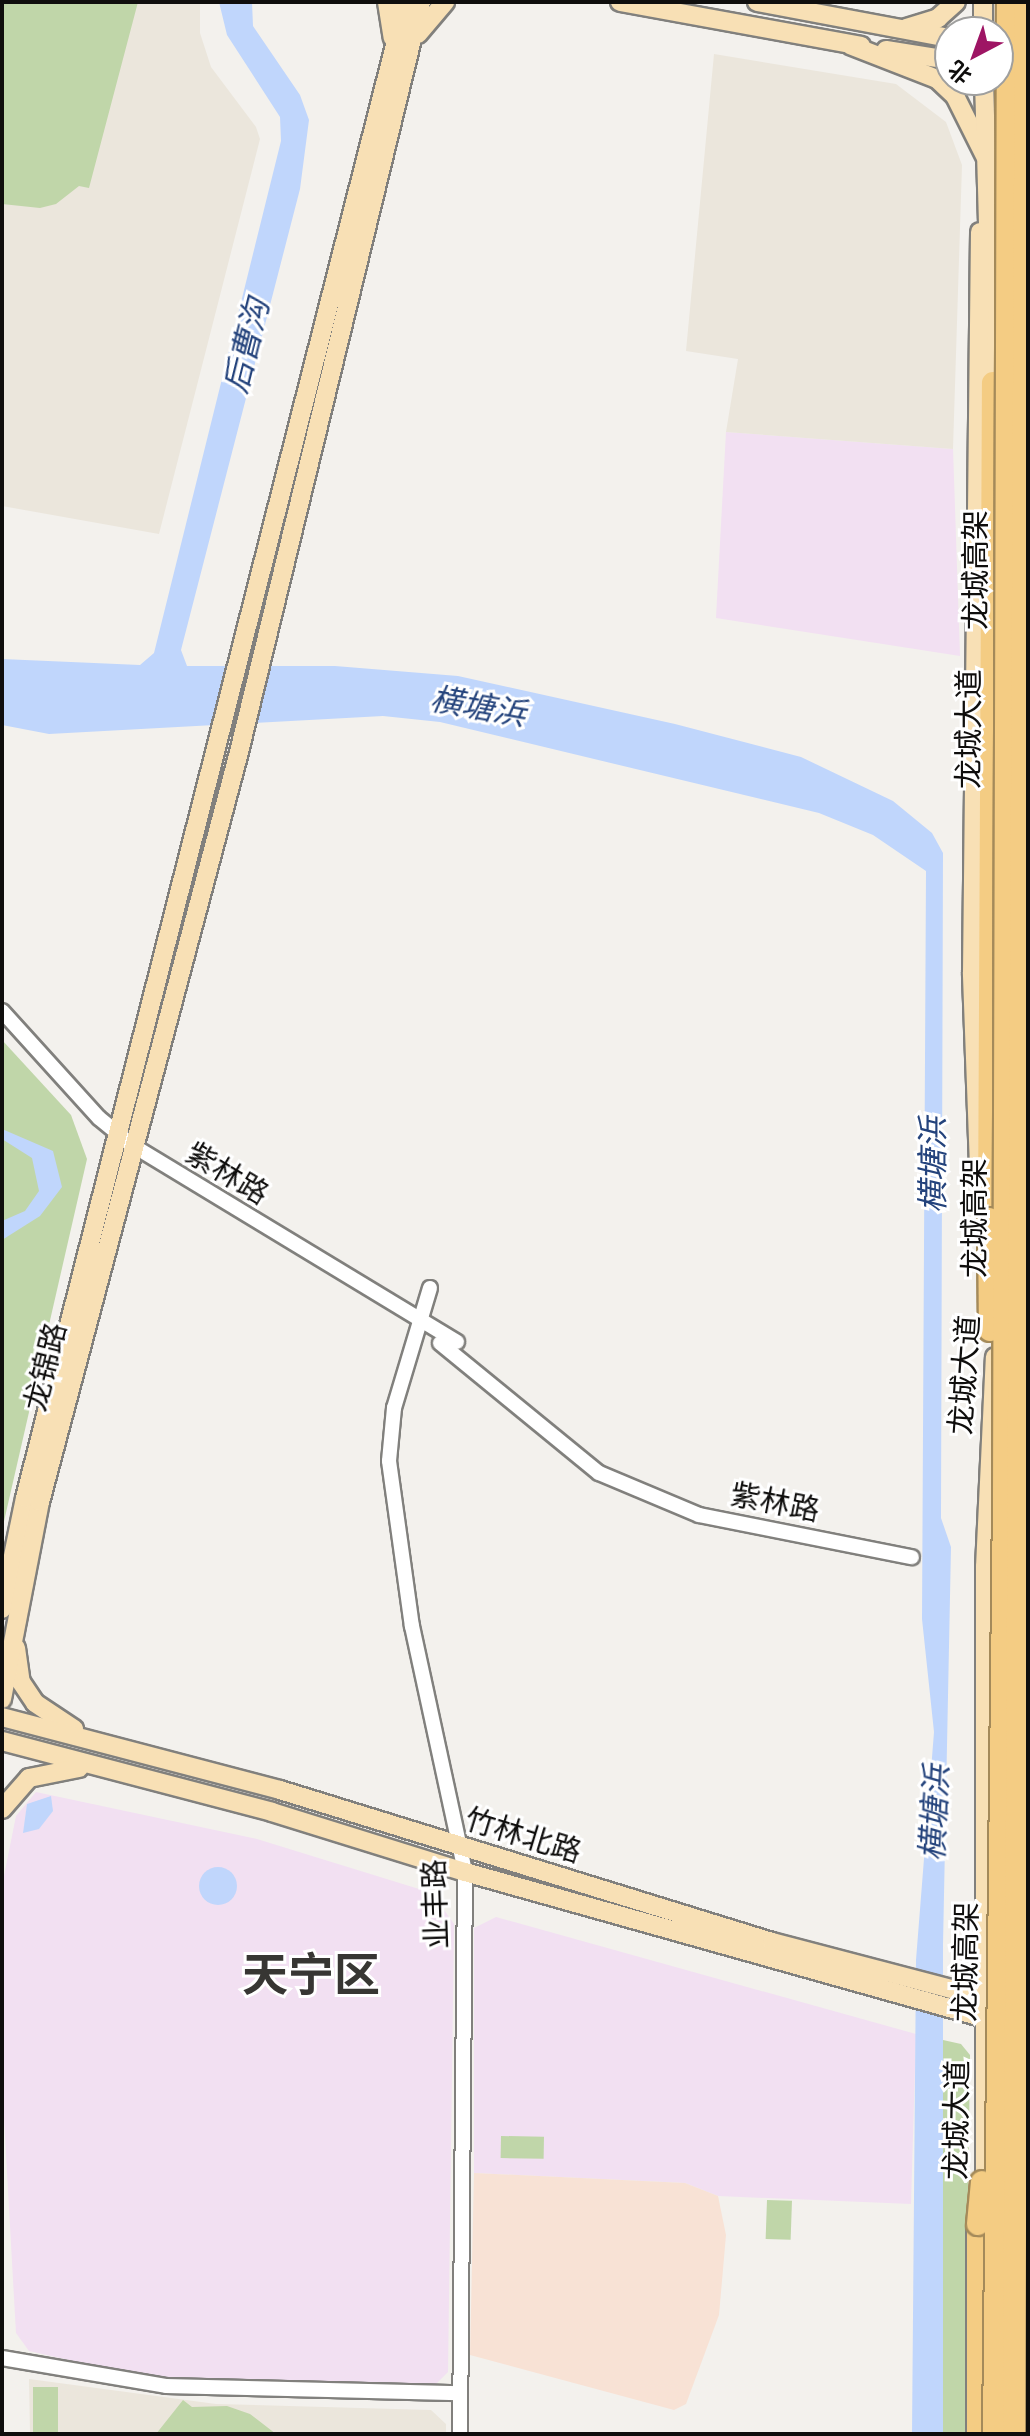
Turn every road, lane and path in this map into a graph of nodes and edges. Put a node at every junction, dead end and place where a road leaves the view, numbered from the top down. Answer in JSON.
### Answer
{"nodes":[{"id":1,"x":387,"y":2,"type":"edge"},
{"id":2,"x":406,"y":2,"type":"edge"},
{"id":3,"x":421,"y":2,"type":"edge"},
{"id":4,"x":445,"y":2,"type":"edge"},
{"id":5,"x":620,"y":2,"type":"edge"},
{"id":6,"x":757,"y":2,"type":"edge"},
{"id":7,"x":956,"y":2,"type":"edge"},
{"id":8,"x":1008,"y":2,"type":"edge"},
{"id":9,"x":1026,"y":2,"type":"edge"},
{"id":10,"x":902,"y":29,"type":"junction"},
{"id":11,"x":934,"y":35,"type":"edge"},
{"id":12,"x":403,"y":45,"type":"junction"},
{"id":13,"x":850,"y":45,"type":"junction"},
{"id":14,"x":934,"y":58,"type":"edge"},
{"id":15,"x":985,"y":96,"type":"edge"},
{"id":16,"x":988,"y":162,"type":"junction"},
{"id":17,"x":1028,"y":162,"type":"edge"},
{"id":18,"x":993,"y":383,"type":"junction"},
{"id":19,"x":2,"y":1011,"type":"edge"},
{"id":20,"x":125,"y":1140,"type":"junction"},
{"id":21,"x":430,"y":1288,"type":"dead end"},
{"id":22,"x":418,"y":1321,"type":"junction"},
{"id":23,"x":457,"y":1342,"type":"dead end"},
{"id":24,"x":440,"y":1343,"type":"dead end"},
{"id":25,"x":1028,"y":1366,"type":"edge"},
{"id":26,"x":989,"y":1434,"type":"junction"},
{"id":27,"x":1012,"y":1492,"type":"junction"},
{"id":28,"x":912,"y":1557,"type":"dead end"},
{"id":29,"x":6,"y":1609,"type":"edge"},
{"id":30,"x":2,"y":1699,"type":"edge"},
{"id":31,"x":2,"y":1717,"type":"edge"},
{"id":32,"x":2,"y":1741,"type":"edge"},
{"id":33,"x":113,"y":1746,"type":"junction"},
{"id":34,"x":108,"y":1769,"type":"junction"},
{"id":35,"x":2,"y":1809,"type":"edge"},
{"id":36,"x":460,"y":1845,"type":"junction"},
{"id":37,"x":465,"y":1872,"type":"junction"},
{"id":38,"x":986,"y":1999,"type":"junction"},
{"id":39,"x":1028,"y":2009,"type":"edge"},
{"id":40,"x":986,"y":2021,"type":"junction"},
{"id":41,"x":1028,"y":2030,"type":"edge"},
{"id":42,"x":995,"y":2045,"type":"junction"},
{"id":43,"x":1015,"y":2071,"type":"junction"},
{"id":44,"x":1028,"y":2161,"type":"edge"},
{"id":45,"x":1028,"y":2202,"type":"edge"},
{"id":46,"x":2,"y":2358,"type":"edge"},
{"id":47,"x":460,"y":2393,"type":"junction"},
{"id":48,"x":460,"y":2434,"type":"edge"},
{"id":49,"x":971,"y":2434,"type":"edge"},
{"id":50,"x":978,"y":2434,"type":"edge"},
{"id":51,"x":985,"y":2434,"type":"edge"},
{"id":52,"x":994,"y":2434,"type":"edge"},
{"id":53,"x":1014,"y":2434,"type":"edge"},
{"id":54,"x":1024,"y":2434,"type":"edge"}],
"edges":[{"from":1,"to":12,"type":"main road"},
{"from":2,"to":12,"type":"main road"},
{"from":3,"to":12,"type":"main road"},
{"from":4,"to":12,"type":"main road"},
{"from":5,"to":13,"type":"main road"},
{"from":6,"to":10,"type":"main road"},
{"from":7,"to":10,"type":"main road"},
{"from":8,"to":27,"type":"highway","name":"龙城高架","bridge":true},
{"from":9,"to":27,"type":"highway","name":"龙城高架","bridge":true},
{"from":10,"to":11,"type":"main road"},
{"from":12,"to":20,"type":"main road"},
{"from":12,"to":20,"type":"main road"},
{"from":13,"to":14,"type":"main road"},
{"from":13,"to":16,"type":"main road"},
{"from":15,"to":16,"type":"main road","name":"龙城大道"},
{"from":16,"to":17,"type":"main road"},
{"from":16,"to":18,"type":"main road","name":"龙城大道"},
{"from":16,"to":26,"type":"main road"},
{"from":18,"to":26,"type":"main road","name":"龙城大道"},
{"from":18,"to":27,"type":"highway","bridge":true},
{"from":19,"to":20,"type":"street","name":"紫林路"},
{"from":20,"to":22,"type":"street","name":"紫林路"},
{"from":20,"to":29,"type":"main road","name":"龙锦路"},
{"from":21,"to":22,"type":"street","name":"业丰路"},
{"from":22,"to":23,"type":"street","name":"紫林路"},
{"from":22,"to":36,"type":"street","name":"业丰路"},
{"from":24,"to":28,"type":"street","name":"紫林路"},
{"from":25,"to":27,"type":"highway","bridge":true},
{"from":26,"to":38,"type":"main road","name":"龙城大道"},
{"from":27,"to":42,"type":"highway","name":"龙城高架","bridge":true},
{"from":27,"to":43,"type":"highway","name":"龙城高架","bridge":true},
{"from":29,"to":30,"type":"main road","name":"龙锦路"},
{"from":29,"to":33,"type":"main road"},
{"from":31,"to":33,"type":"main road","name":"竹林北路"},
{"from":32,"to":34,"type":"main road","name":"竹林北路"},
{"from":33,"to":36,"type":"main road","name":"竹林北路"},
{"from":34,"to":35,"type":"main road"},
{"from":34,"to":37,"type":"main road","name":"竹林北路"},
{"from":36,"to":37,"type":"street","name":"业丰路"},
{"from":36,"to":38,"type":"main road","name":"竹林北路"},
{"from":37,"to":40,"type":"main road","name":"竹林北路"},
{"from":37,"to":47,"type":"street","name":"业丰路"},
{"from":38,"to":39,"type":"main road","name":"竹林北路"},
{"from":38,"to":40,"type":"main road","name":"龙城大道"},
{"from":40,"to":41,"type":"main road","name":"竹林北路"},
{"from":40,"to":49,"type":"main road"},
{"from":40,"to":51,"type":"main road","name":"龙城大道"},
{"from":42,"to":50,"type":"highway","bridge":true},
{"from":42,"to":52,"type":"highway","name":"龙城高架","bridge":true},
{"from":43,"to":44,"type":"highway","bridge":true},
{"from":43,"to":53,"type":"highway","name":"龙城高架","bridge":true},
{"from":45,"to":54,"type":"main road"},
{"from":46,"to":47,"type":"street"},
{"from":47,"to":48,"type":"street","name":"业丰路"}]}
